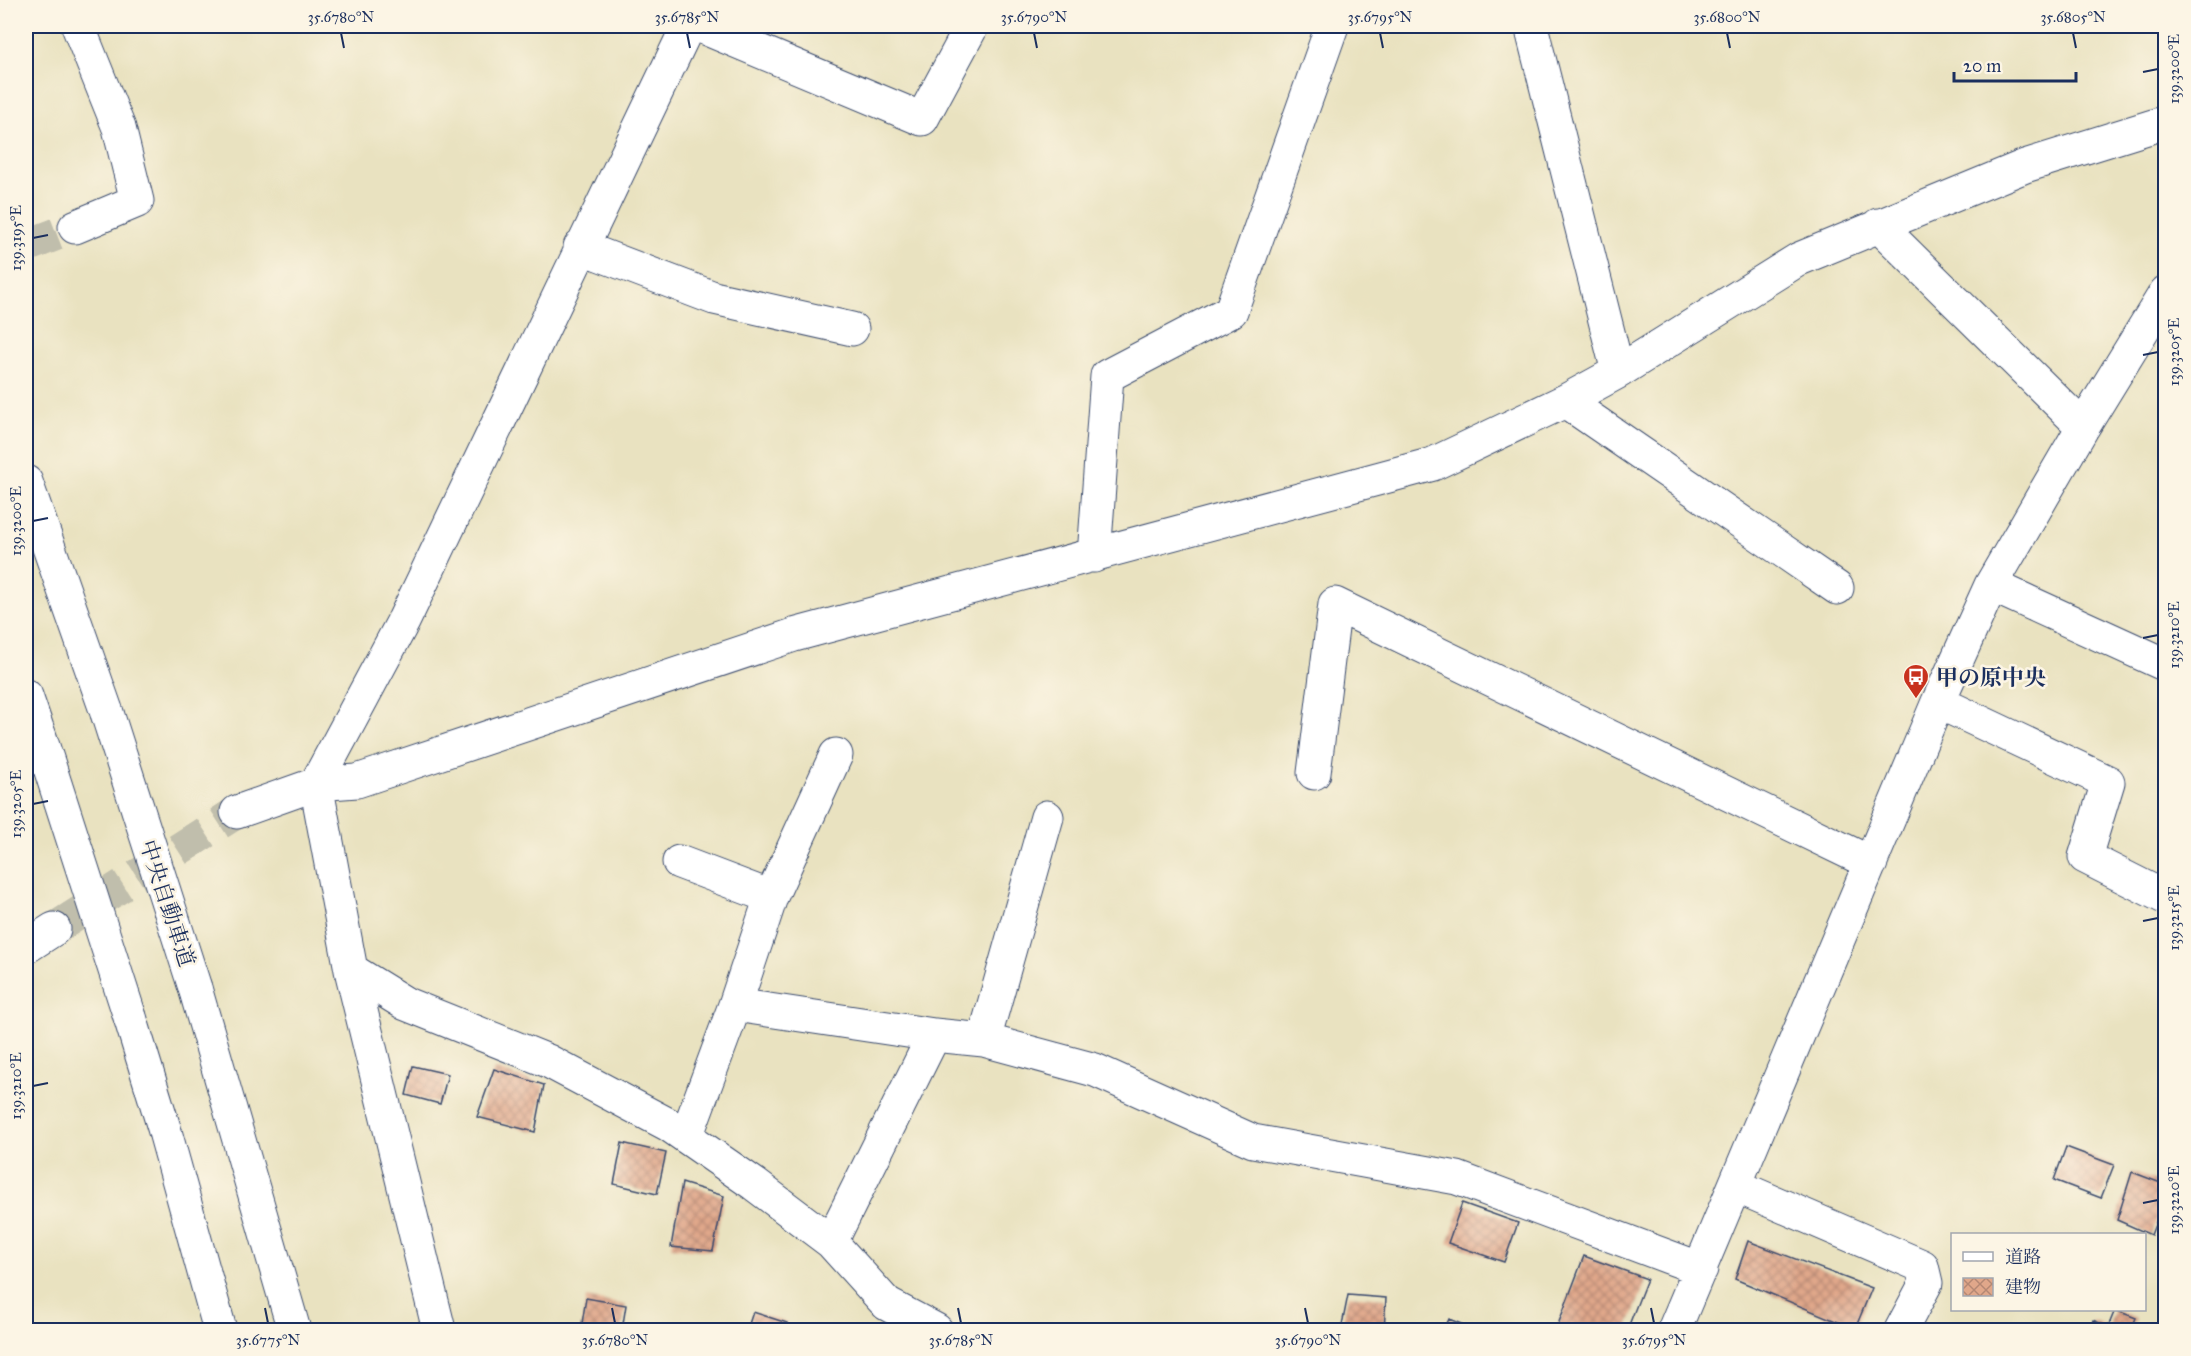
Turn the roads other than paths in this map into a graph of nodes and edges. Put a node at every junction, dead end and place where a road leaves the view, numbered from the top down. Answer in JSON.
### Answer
{"nodes":[{"id":1,"x":78,"y":26,"type":"edge"},
{"id":2,"x":687,"y":26,"type":"edge"},
{"id":3,"x":700,"y":26,"type":"edge"},
{"id":4,"x":972,"y":26,"type":"edge"},
{"id":5,"x":1332,"y":26,"type":"edge"},
{"id":6,"x":1533,"y":34,"type":"dead end"},
{"id":7,"x":2166,"y":122,"type":"edge"},
{"id":8,"x":1878,"y":225,"type":"junction"},
{"id":9,"x":75,"y":227,"type":"tunnel mouth"},
{"id":10,"x":580,"y":248,"type":"junction"},
{"id":11,"x":2166,"y":292,"type":"edge"},
{"id":12,"x":852,"y":329,"type":"dead end"},
{"id":13,"x":1618,"y":372,"type":"junction"},
{"id":14,"x":1565,"y":401,"type":"junction"},
{"id":15,"x":2083,"y":427,"type":"junction"},
{"id":16,"x":26,"y":482,"type":"edge"},
{"id":17,"x":1094,"y":556,"type":"junction"},
{"id":18,"x":1991,"y":585,"type":"junction"},
{"id":19,"x":1837,"y":588,"type":"dead end"},
{"id":20,"x":2166,"y":665,"type":"edge"},
{"id":21,"x":26,"y":696,"type":"edge"},
{"id":22,"x":1938,"y":702,"type":"junction"},
{"id":23,"x":836,"y":755,"type":"dead end"},
{"id":24,"x":1314,"y":773,"type":"dead end"},
{"id":25,"x":316,"y":784,"type":"junction"},
{"id":26,"x":237,"y":812,"type":"tunnel mouth"},
{"id":27,"x":1047,"y":817,"type":"dead end"},
{"id":28,"x":679,"y":862,"type":"dead end"},
{"id":29,"x":1871,"y":863,"type":"junction"},
{"id":30,"x":771,"y":897,"type":"junction"},
{"id":31,"x":2166,"y":898,"type":"edge"},
{"id":32,"x":54,"y":929,"type":"tunnel mouth"},
{"id":33,"x":26,"y":947,"type":"edge"},
{"id":34,"x":351,"y":970,"type":"junction"},
{"id":35,"x":735,"y":1005,"type":"junction"},
{"id":36,"x":934,"y":1035,"type":"junction"},
{"id":37,"x":984,"y":1040,"type":"junction"},
{"id":38,"x":686,"y":1137,"type":"junction"},
{"id":39,"x":1736,"y":1186,"type":"junction"},
{"id":40,"x":831,"y":1242,"type":"junction"},
{"id":41,"x":1701,"y":1269,"type":"junction"},
{"id":42,"x":220,"y":1330,"type":"edge"},
{"id":43,"x":294,"y":1330,"type":"edge"},
{"id":44,"x":438,"y":1330,"type":"edge"},
{"id":45,"x":936,"y":1330,"type":"edge"},
{"id":46,"x":1674,"y":1330,"type":"edge"},
{"id":47,"x":1901,"y":1330,"type":"edge"}],
"edges":[{"from":1,"to":9,"type":"main road"},
{"from":2,"to":10,"type":"main road"},
{"from":3,"to":4,"type":"main road"},
{"from":5,"to":17,"type":"main road"},
{"from":6,"to":13,"type":"main road"},
{"from":7,"to":8,"type":"main road"},
{"from":8,"to":13,"type":"main road"},
{"from":8,"to":15,"type":"main road"},
{"from":10,"to":12,"type":"main road"},
{"from":10,"to":25,"type":"main road"},
{"from":11,"to":15,"type":"main road"},
{"from":13,"to":14,"type":"main road"},
{"from":14,"to":17,"type":"main road"},
{"from":14,"to":19,"type":"main road"},
{"from":15,"to":18,"type":"main road"},
{"from":16,"to":43,"type":"main road","name":"中央自動車道","bridge":true},
{"from":17,"to":25,"type":"main road"},
{"from":18,"to":20,"type":"main road"},
{"from":18,"to":22,"type":"main road"},
{"from":21,"to":42,"type":"main road","bridge":true},
{"from":22,"to":29,"type":"main road"},
{"from":22,"to":31,"type":"main road"},
{"from":23,"to":30,"type":"main road"},
{"from":24,"to":29,"type":"main road"},
{"from":25,"to":26,"type":"main road"},
{"from":25,"to":34,"type":"main road"},
{"from":27,"to":37,"type":"main road"},
{"from":28,"to":30,"type":"main road"},
{"from":29,"to":39,"type":"main road"},
{"from":30,"to":35,"type":"main road"},
{"from":32,"to":33,"type":"main road"},
{"from":34,"to":38,"type":"main road"},
{"from":34,"to":44,"type":"main road"},
{"from":35,"to":36,"type":"main road"},
{"from":35,"to":38,"type":"main road"},
{"from":36,"to":37,"type":"main road"},
{"from":36,"to":40,"type":"main road"},
{"from":37,"to":41,"type":"main road"},
{"from":38,"to":40,"type":"main road"},
{"from":39,"to":41,"type":"main road"},
{"from":39,"to":47,"type":"main road"},
{"from":40,"to":45,"type":"main road"},
{"from":41,"to":46,"type":"main road"}]}
